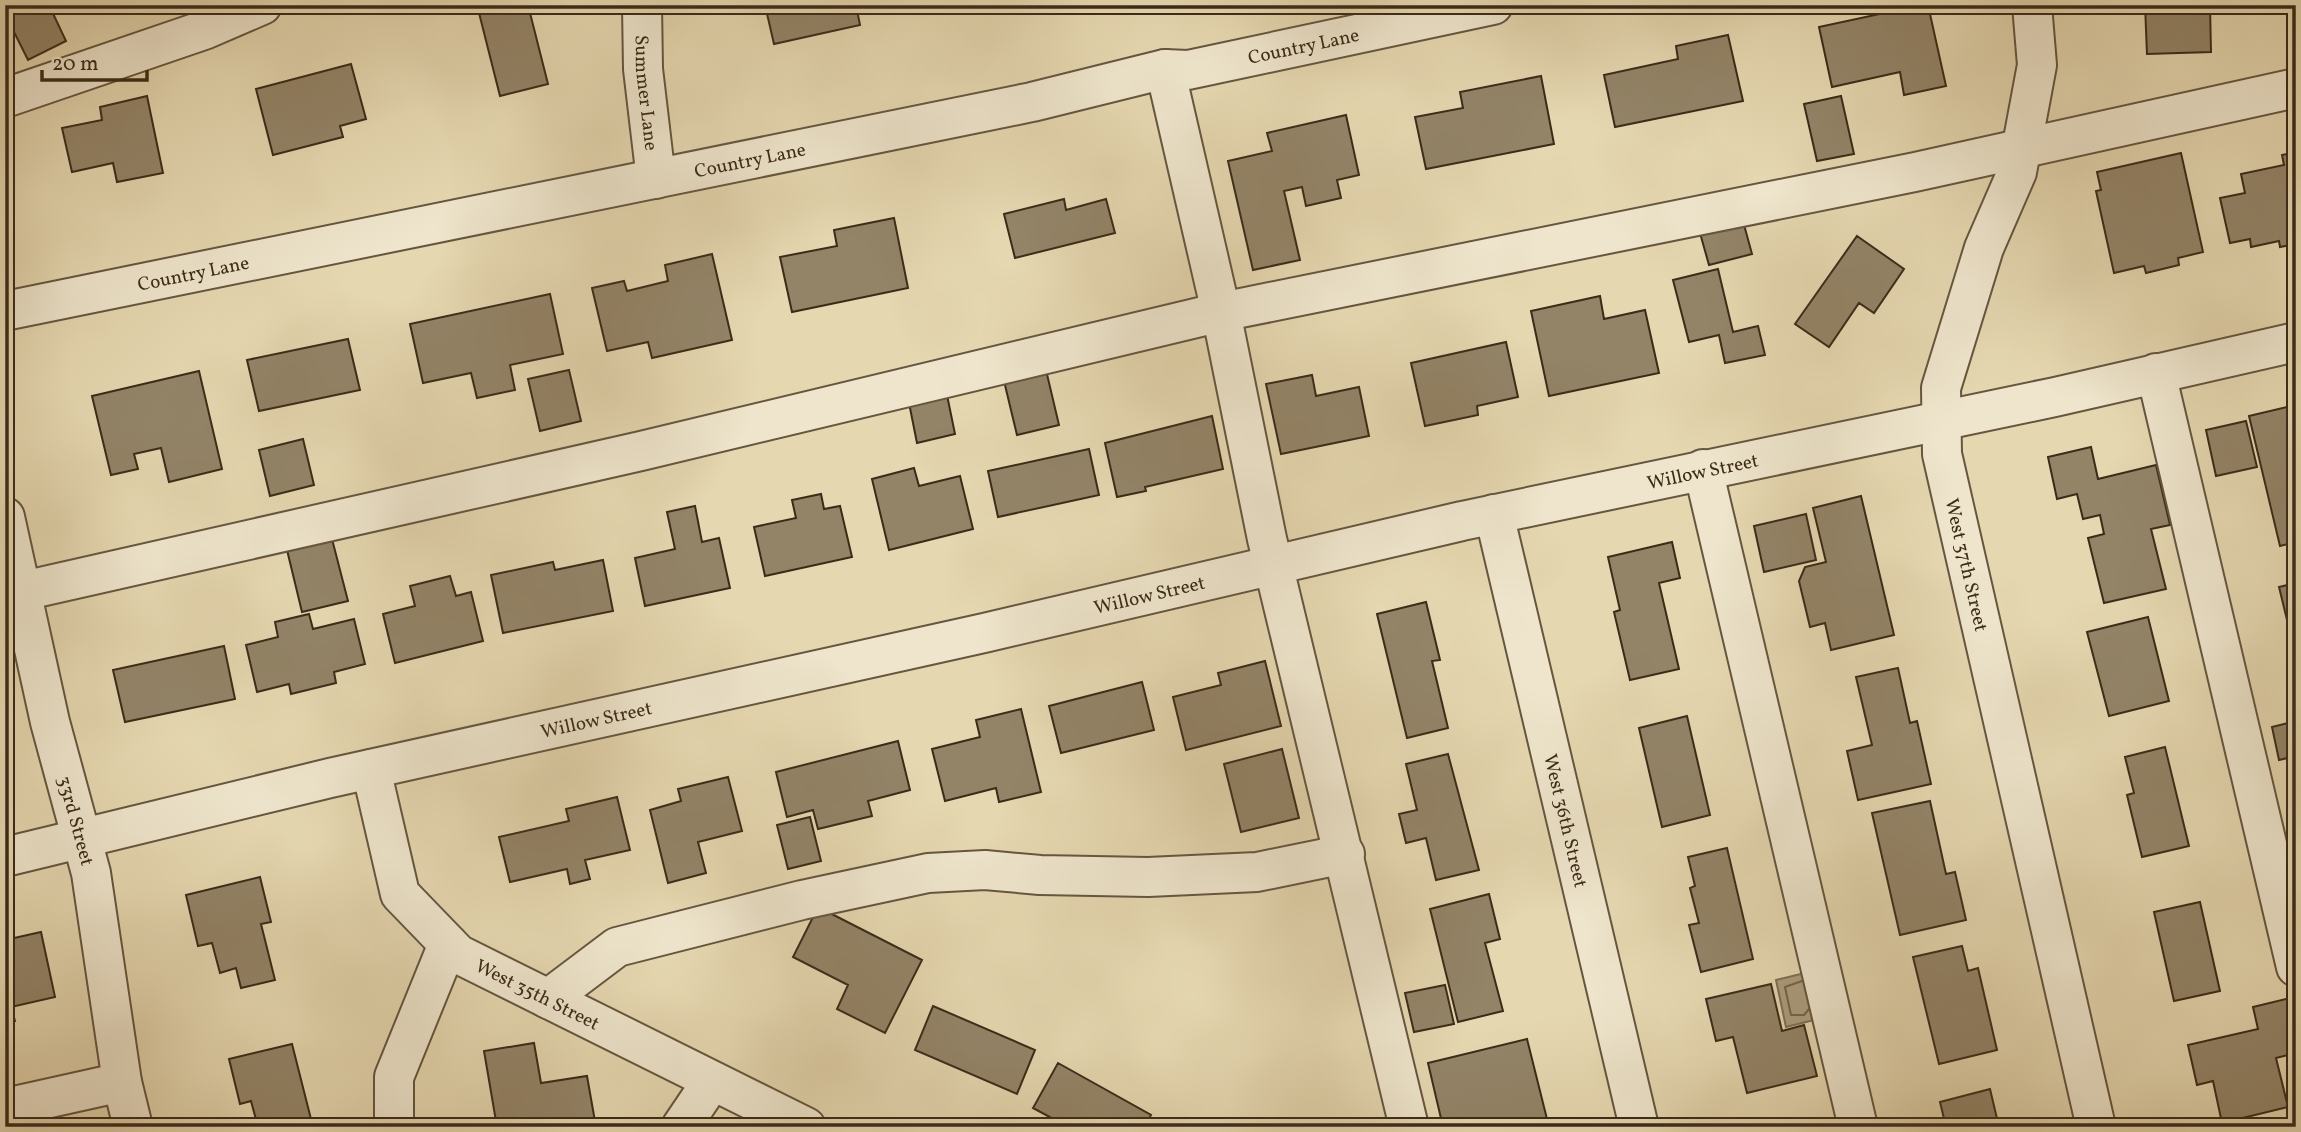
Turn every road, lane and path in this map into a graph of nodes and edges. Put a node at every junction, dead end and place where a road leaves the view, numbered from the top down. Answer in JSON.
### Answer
{"nodes":[{"id":1,"x":262,"y":5,"type":"edge"},
{"id":2,"x":642,"y":5,"type":"edge"},
{"id":3,"x":1493,"y":5,"type":"edge"},
{"id":4,"x":2032,"y":5,"type":"edge"},
{"id":5,"x":1164,"y":69,"type":"junction"},
{"id":6,"x":2296,"y":88,"type":"edge"},
{"id":7,"x":5,"y":98,"type":"edge"},
{"id":8,"x":2021,"y":149,"type":"junction"},
{"id":9,"x":656,"y":179,"type":"junction"},
{"id":10,"x":5,"y":311,"type":"edge"},
{"id":11,"x":1221,"y":312,"type":"junction"},
{"id":12,"x":2296,"y":342,"type":"edge"},
{"id":13,"x":2156,"y":373,"type":"junction"},
{"id":14,"x":1941,"y":422,"type":"junction"},
{"id":15,"x":1703,"y":469,"type":"junction"},
{"id":16,"x":1494,"y":514,"type":"junction"},
{"id":17,"x":5,"y":517,"type":"edge"},
{"id":18,"x":1275,"y":566,"type":"junction"},
{"id":19,"x":13,"y":594,"type":"edge"},
{"id":20,"x":371,"y":769,"type":"junction"},
{"id":21,"x":81,"y":839,"type":"junction"},
{"id":22,"x":1345,"y":854,"type":"junction"},
{"id":23,"x":5,"y":857,"type":"edge"},
{"id":24,"x":448,"y":944,"type":"junction"},
{"id":25,"x":2296,"y":967,"type":"edge"},
{"id":26,"x":548,"y":999,"type":"junction"},
{"id":27,"x":712,"y":1081,"type":"junction"},
{"id":28,"x":122,"y":1082,"type":"junction"},
{"id":29,"x":5,"y":1108,"type":"edge"},
{"id":30,"x":133,"y":1127,"type":"edge"},
{"id":31,"x":394,"y":1127,"type":"edge"},
{"id":32,"x":681,"y":1127,"type":"edge"},
{"id":33,"x":806,"y":1127,"type":"edge"},
{"id":34,"x":1409,"y":1127,"type":"edge"},
{"id":35,"x":1640,"y":1127,"type":"edge"},
{"id":36,"x":1858,"y":1127,"type":"edge"},
{"id":37,"x":2096,"y":1127,"type":"edge"}],
"edges":[{"from":1,"to":7,"type":"street"},
{"from":2,"to":9,"type":"street","name":"Summer Lane"},
{"from":3,"to":5,"type":"street","name":"Country Lane"},
{"from":4,"to":8,"type":"street","name":"West 37th Street"},
{"from":5,"to":9,"type":"street","name":"Country Lane"},
{"from":5,"to":11,"type":"street"},
{"from":6,"to":8,"type":"street"},
{"from":8,"to":11,"type":"street"},
{"from":8,"to":14,"type":"street","name":"West 37th Street"},
{"from":9,"to":10,"type":"street","name":"Country Lane"},
{"from":11,"to":18,"type":"street"},
{"from":11,"to":19,"type":"street"},
{"from":12,"to":13,"type":"street","name":"Willow Street"},
{"from":13,"to":14,"type":"street","name":"Willow Street"},
{"from":13,"to":25,"type":"street"},
{"from":14,"to":15,"type":"street","name":"Willow Street"},
{"from":14,"to":37,"type":"street","name":"West 37th Street"},
{"from":15,"to":16,"type":"street","name":"Willow Street"},
{"from":15,"to":36,"type":"street"},
{"from":16,"to":18,"type":"street","name":"Willow Street"},
{"from":16,"to":35,"type":"street","name":"West 36th Street"},
{"from":17,"to":19,"type":"street","name":"33rd Street"},
{"from":18,"to":20,"type":"street","name":"Willow Street"},
{"from":18,"to":22,"type":"street"},
{"from":19,"to":21,"type":"street","name":"33rd Street"},
{"from":20,"to":21,"type":"street","name":"Willow Street"},
{"from":20,"to":24,"type":"street","name":"West 35th Street"},
{"from":21,"to":23,"type":"street","name":"Willow Street"},
{"from":21,"to":28,"type":"street","name":"33rd Street"},
{"from":22,"to":26,"type":"street"},
{"from":22,"to":34,"type":"street"},
{"from":24,"to":26,"type":"street","name":"West 35th Street"},
{"from":24,"to":31,"type":"street"},
{"from":26,"to":27,"type":"street","name":"West 35th Street"},
{"from":27,"to":32,"type":"street"},
{"from":27,"to":33,"type":"street","name":"West 35th Street"},
{"from":28,"to":29,"type":"street"},
{"from":28,"to":30,"type":"street","name":"33rd Street"}]}
